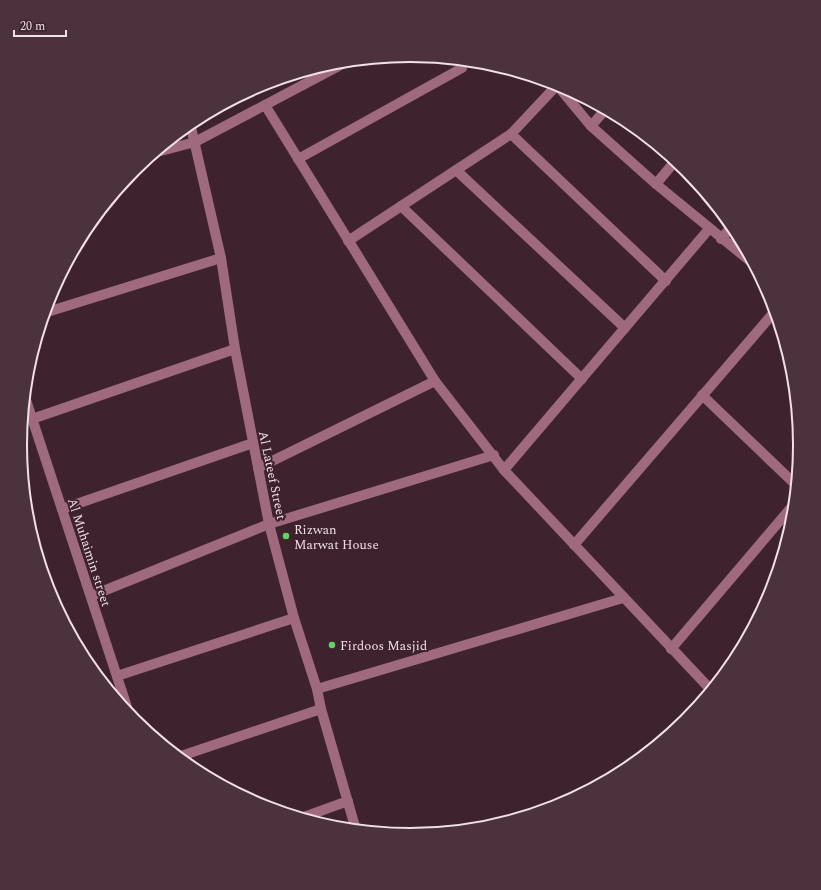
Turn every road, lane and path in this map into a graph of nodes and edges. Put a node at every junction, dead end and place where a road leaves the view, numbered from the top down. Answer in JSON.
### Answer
{"nodes":[{"id":1,"x":462,"y":68,"type":"dead end"},
{"id":2,"x":331,"y":70,"type":"edge"},
{"id":3,"x":552,"y":89,"type":"edge"},
{"id":4,"x":566,"y":95,"type":"edge"},
{"id":5,"x":265,"y":105,"type":"junction"},
{"id":6,"x":602,"y":113,"type":"edge"},
{"id":7,"x":591,"y":126,"type":"junction"},
{"id":8,"x":192,"y":130,"type":"edge"},
{"id":9,"x":510,"y":134,"type":"junction"},
{"id":10,"x":195,"y":142,"type":"junction"},
{"id":11,"x":167,"y":149,"type":"edge"},
{"id":12,"x":298,"y":159,"type":"junction"},
{"id":13,"x":672,"y":165,"type":"edge"},
{"id":14,"x":456,"y":170,"type":"junction"},
{"id":15,"x":656,"y":184,"type":"junction"},
{"id":16,"x":401,"y":206,"type":"junction"},
{"id":17,"x":709,"y":229,"type":"junction"},
{"id":18,"x":728,"y":231,"type":"edge"},
{"id":19,"x":721,"y":239,"type":"junction"},
{"id":20,"x":348,"y":241,"type":"junction"},
{"id":21,"x":221,"y":258,"type":"junction"},
{"id":22,"x":745,"y":258,"type":"edge"},
{"id":23,"x":666,"y":281,"type":"junction"},
{"id":24,"x":51,"y":311,"type":"edge"},
{"id":25,"x":771,"y":315,"type":"edge"},
{"id":26,"x":625,"y":328,"type":"junction"},
{"id":27,"x":235,"y":349,"type":"junction"},
{"id":28,"x":582,"y":379,"type":"junction"},
{"id":29,"x":435,"y":381,"type":"junction"},
{"id":30,"x":702,"y":395,"type":"junction"},
{"id":31,"x":29,"y":409,"type":"edge"},
{"id":32,"x":32,"y":418,"type":"junction"},
{"id":33,"x":252,"y":443,"type":"junction"},
{"id":34,"x":494,"y":455,"type":"junction"},
{"id":35,"x":258,"y":468,"type":"junction"},
{"id":36,"x":504,"y":470,"type":"junction"},
{"id":37,"x":792,"y":481,"type":"edge"},
{"id":38,"x":62,"y":509,"type":"junction"},
{"id":39,"x":788,"y":511,"type":"edge"},
{"id":40,"x":269,"y":524,"type":"junction"},
{"id":41,"x":574,"y":545,"type":"junction"},
{"id":42,"x":91,"y":596,"type":"junction"},
{"id":43,"x":623,"y":598,"type":"junction"},
{"id":44,"x":294,"y":618,"type":"junction"},
{"id":45,"x":671,"y":649,"type":"junction"},
{"id":46,"x":117,"y":676,"type":"junction"},
{"id":47,"x":708,"y":687,"type":"edge"},
{"id":48,"x":317,"y":689,"type":"junction"},
{"id":49,"x":125,"y":701,"type":"edge"},
{"id":50,"x":321,"y":709,"type":"junction"},
{"id":51,"x":185,"y":755,"type":"edge"},
{"id":52,"x":348,"y":801,"type":"junction"},
{"id":53,"x":310,"y":815,"type":"edge"},
{"id":54,"x":354,"y":824,"type":"edge"}],
"edges":[{"from":1,"to":12,"type":"street"},
{"from":2,"to":5,"type":"street"},
{"from":3,"to":9,"type":"street"},
{"from":4,"to":7,"type":"street"},
{"from":5,"to":10,"type":"street"},
{"from":5,"to":12,"type":"street"},
{"from":6,"to":7,"type":"street"},
{"from":7,"to":15,"type":"street"},
{"from":8,"to":10,"type":"street","name":"Al Lateef Street"},
{"from":9,"to":14,"type":"street"},
{"from":9,"to":23,"type":"street"},
{"from":10,"to":11,"type":"street"},
{"from":10,"to":21,"type":"street","name":"Al Lateef Street"},
{"from":12,"to":20,"type":"street"},
{"from":13,"to":15,"type":"street"},
{"from":14,"to":16,"type":"street"},
{"from":14,"to":26,"type":"street"},
{"from":15,"to":17,"type":"street"},
{"from":16,"to":20,"type":"street"},
{"from":16,"to":28,"type":"street"},
{"from":17,"to":19,"type":"street"},
{"from":17,"to":23,"type":"street"},
{"from":18,"to":19,"type":"street"},
{"from":19,"to":22,"type":"street"},
{"from":20,"to":29,"type":"street"},
{"from":21,"to":24,"type":"street"},
{"from":21,"to":27,"type":"street","name":"Al Lateef Street"},
{"from":23,"to":26,"type":"street"},
{"from":25,"to":30,"type":"street"},
{"from":26,"to":28,"type":"street"},
{"from":27,"to":32,"type":"street"},
{"from":27,"to":33,"type":"street","name":"Al Lateef Street"},
{"from":28,"to":36,"type":"street"},
{"from":29,"to":34,"type":"street"},
{"from":29,"to":35,"type":"street"},
{"from":30,"to":37,"type":"street"},
{"from":30,"to":41,"type":"street"},
{"from":31,"to":32,"type":"street","name":"Al Muhaimin street"},
{"from":32,"to":38,"type":"street","name":"Al Muhaimin street"},
{"from":33,"to":35,"type":"street","name":"Al Lateef Street"},
{"from":33,"to":38,"type":"street"},
{"from":34,"to":36,"type":"street"},
{"from":34,"to":40,"type":"street"},
{"from":35,"to":40,"type":"street","name":"Al Lateef Street"},
{"from":36,"to":41,"type":"street"},
{"from":38,"to":42,"type":"street","name":"Al Muhaimin street"},
{"from":39,"to":45,"type":"street"},
{"from":40,"to":42,"type":"street"},
{"from":40,"to":44,"type":"street","name":"Al Lateef Street"},
{"from":41,"to":43,"type":"street"},
{"from":42,"to":46,"type":"street","name":"Al Muhaimin street"},
{"from":43,"to":45,"type":"street"},
{"from":43,"to":48,"type":"street"},
{"from":44,"to":46,"type":"street"},
{"from":44,"to":48,"type":"street","name":"Al Lateef Street"},
{"from":45,"to":47,"type":"street"},
{"from":46,"to":49,"type":"street","name":"Al Muhaimin street"},
{"from":48,"to":50,"type":"street","name":"Al Lateef Street"},
{"from":50,"to":51,"type":"street"},
{"from":50,"to":52,"type":"street","name":"Al Lateef Street"},
{"from":52,"to":53,"type":"street"},
{"from":52,"to":54,"type":"street","name":"Al Lateef Street"}]}
